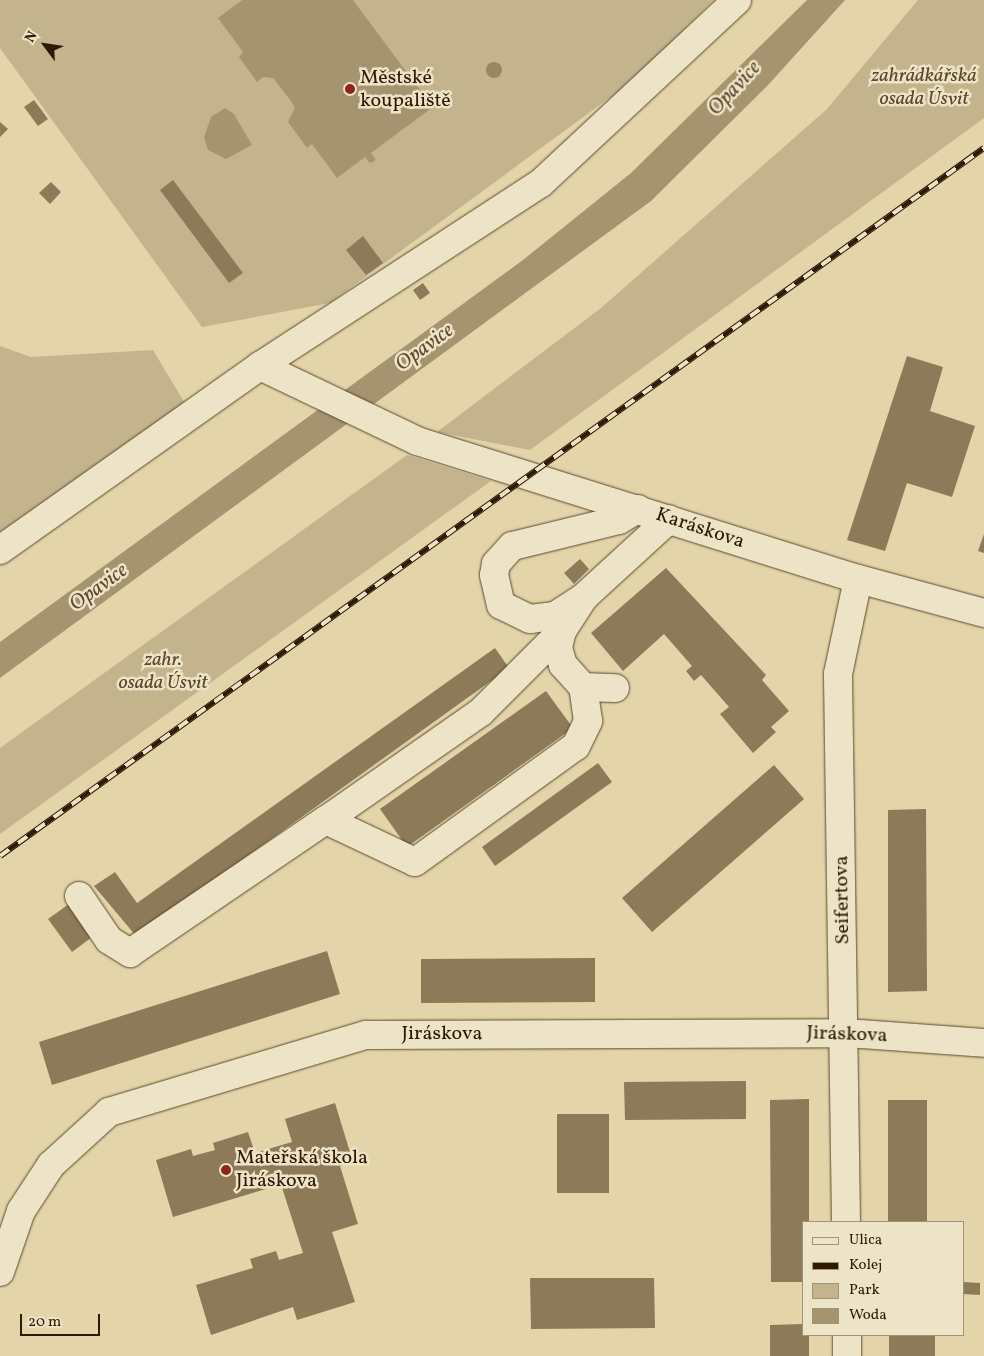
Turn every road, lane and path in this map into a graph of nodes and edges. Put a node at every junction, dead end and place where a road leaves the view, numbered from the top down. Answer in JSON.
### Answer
{"nodes":[{"id":1,"x":737,"y":0,"type":"edge"},
{"id":2,"x":260,"y":366,"type":"junction"},
{"id":3,"x":638,"y":509,"type":"junction"},
{"id":4,"x":669,"y":519,"type":"junction"},
{"id":5,"x":0,"y":550,"type":"edge"},
{"id":6,"x":858,"y":579,"type":"junction"},
{"id":7,"x":584,"y":597,"type":"junction"},
{"id":8,"x":984,"y":613,"type":"edge"},
{"id":9,"x":562,"y":631,"type":"junction"},
{"id":10,"x":583,"y":687,"type":"junction"},
{"id":11,"x":615,"y":688,"type":"dead end"},
{"id":12,"x":326,"y":820,"type":"junction"},
{"id":13,"x":79,"y":896,"type":"dead end"},
{"id":14,"x":846,"y":1033,"type":"junction"},
{"id":15,"x":984,"y":1043,"type":"edge"},
{"id":16,"x":846,"y":1221,"type":"edge"},
{"id":17,"x":0,"y":1272,"type":"edge"},
{"id":18,"x":847,"y":1336,"type":"edge"},
{"id":19,"x":847,"y":1356,"type":"edge"}],
"edges":[{"from":1,"to":2,"type":"street"},
{"from":2,"to":3,"type":"street","name":"Karáskova"},
{"from":2,"to":5,"type":"street"},
{"from":3,"to":4,"type":"street","name":"Karáskova"},
{"from":3,"to":7,"type":"street"},
{"from":4,"to":6,"type":"street","name":"Karáskova"},
{"from":4,"to":7,"type":"street"},
{"from":6,"to":8,"type":"street","name":"Karáskova"},
{"from":6,"to":14,"type":"street","name":"Seifertova"},
{"from":7,"to":9,"type":"street"},
{"from":9,"to":10,"type":"street"},
{"from":9,"to":12,"type":"street"},
{"from":10,"to":11,"type":"street"},
{"from":10,"to":12,"type":"street"},
{"from":12,"to":13,"type":"street"},
{"from":14,"to":15,"type":"street","name":"Jiráskova"},
{"from":14,"to":16,"type":"street","name":"Seifertova"},
{"from":14,"to":17,"type":"street","name":"Jiráskova"},
{"from":18,"to":19,"type":"street"}]}
